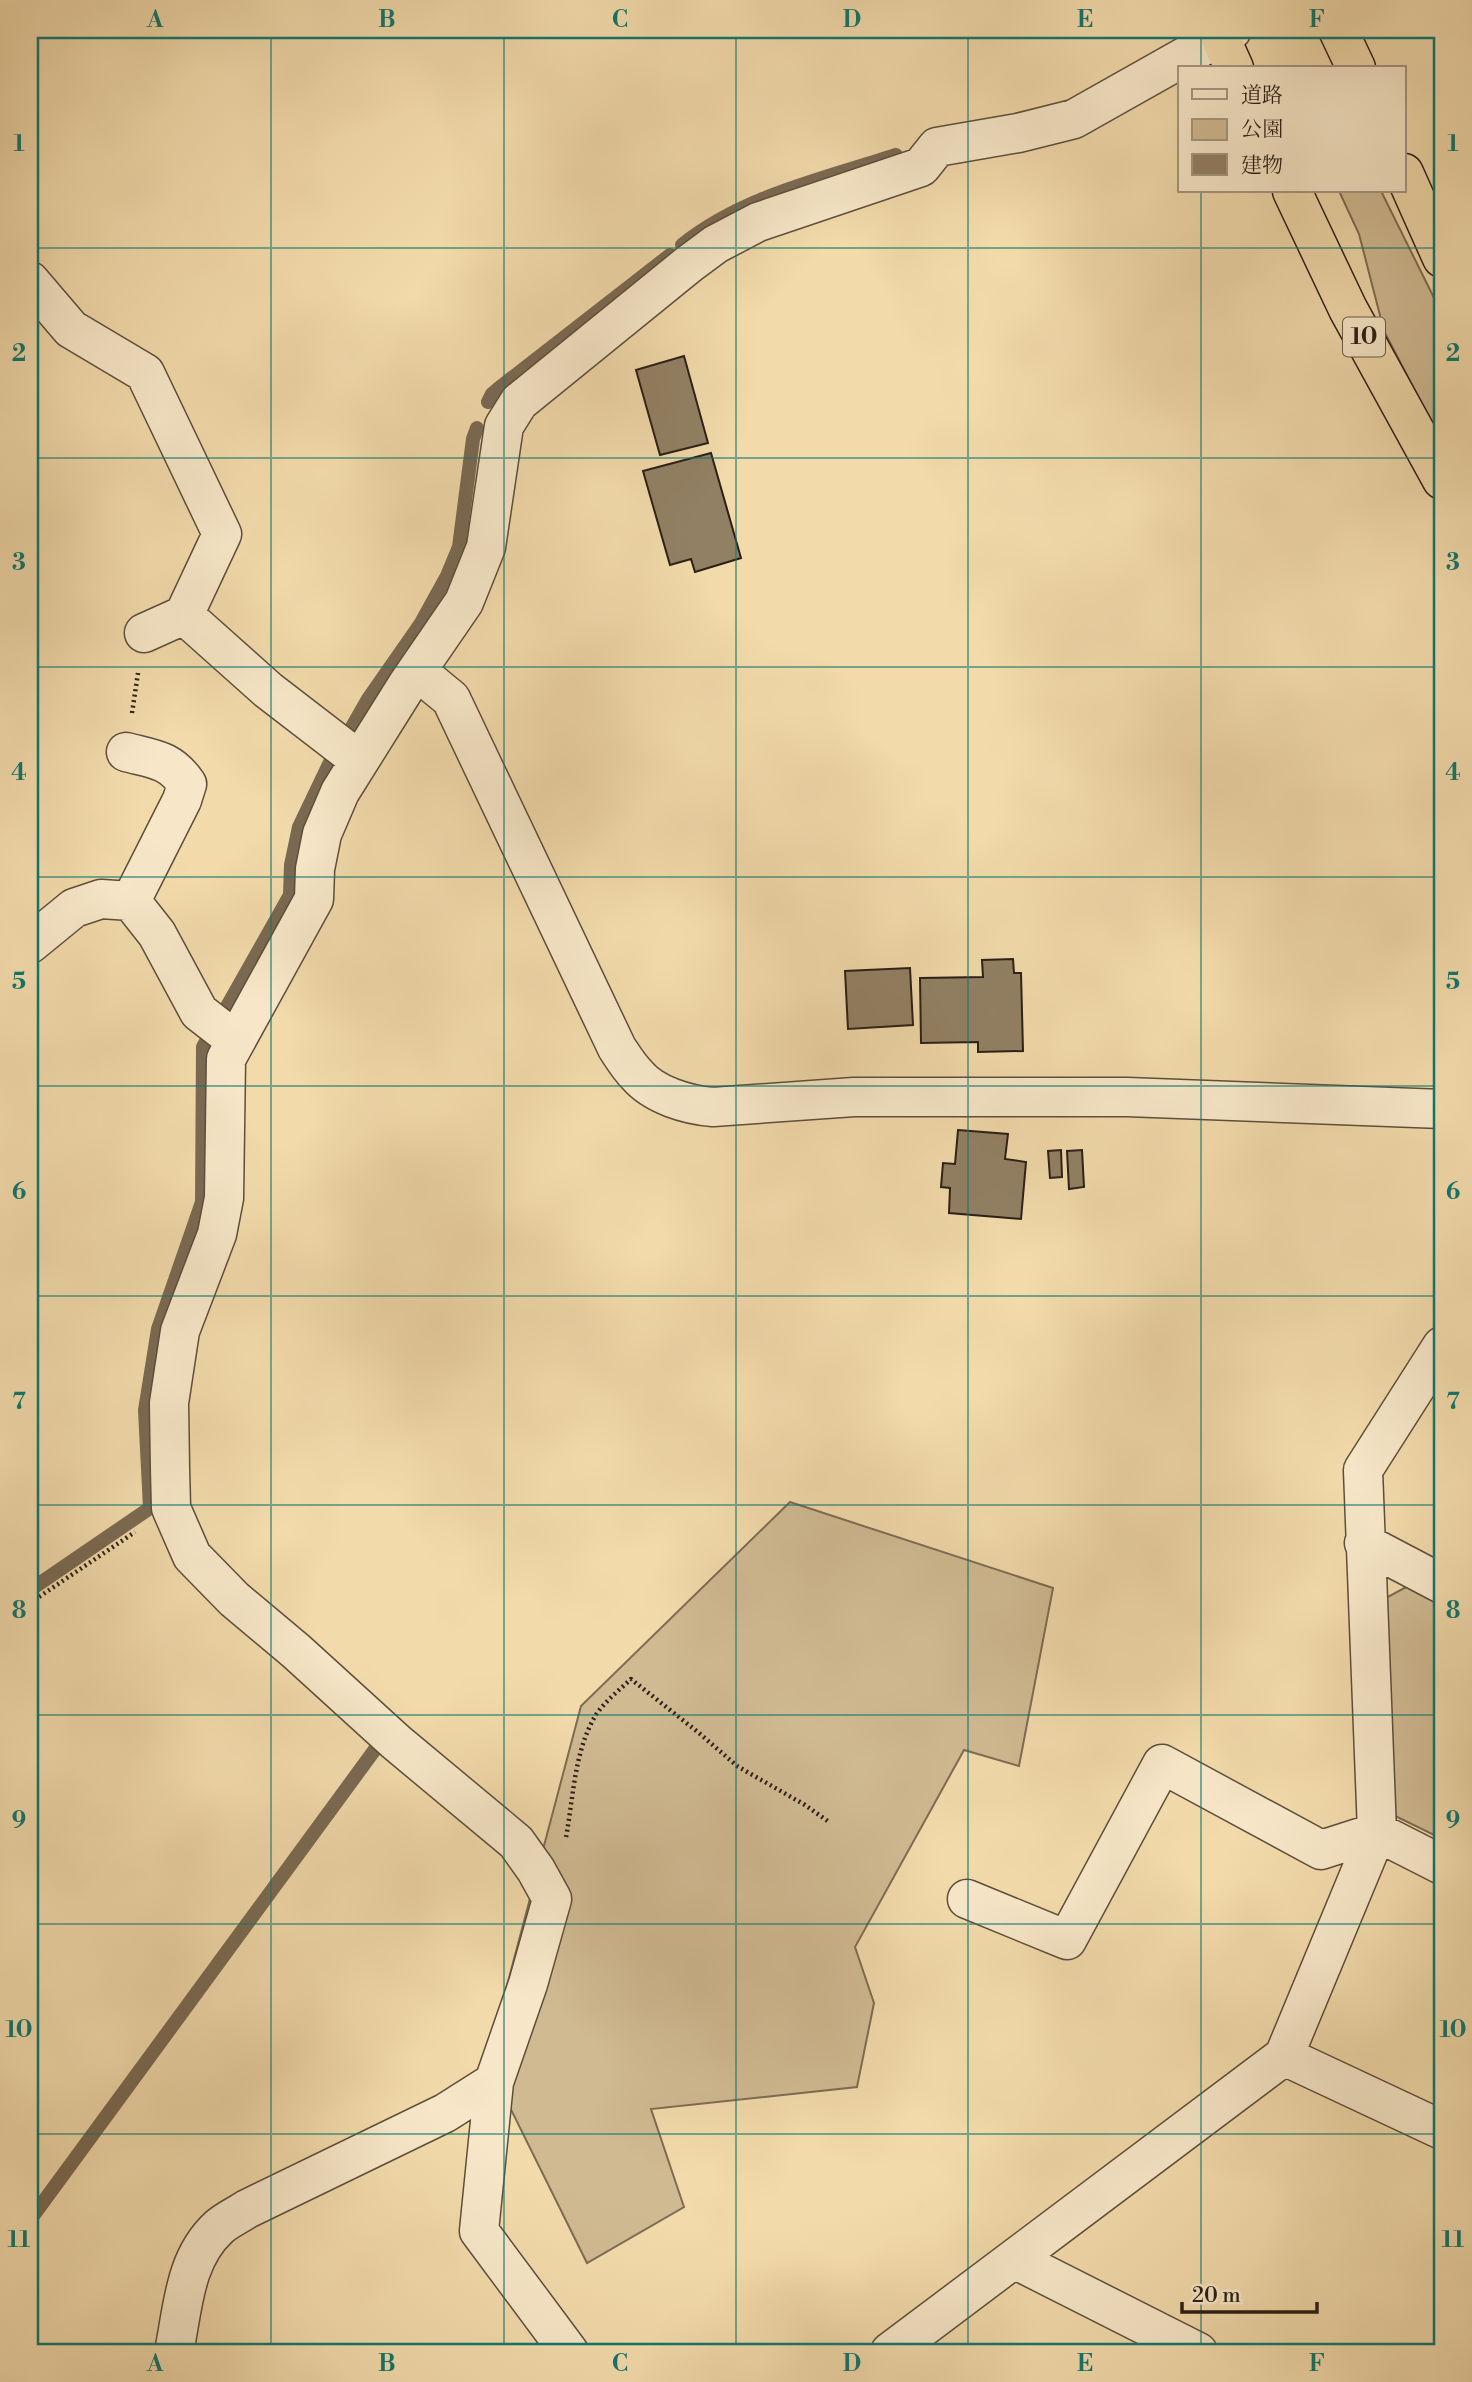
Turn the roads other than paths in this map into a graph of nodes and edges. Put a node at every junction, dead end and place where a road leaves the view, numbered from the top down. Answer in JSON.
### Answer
{"nodes":[{"id":1,"x":1338,"y":30,"type":"edge"},
{"id":2,"x":1225,"y":41,"type":"edge"},
{"id":3,"x":1355,"y":66,"type":"edge"},
{"id":4,"x":1406,"y":177,"type":"edge"},
{"id":5,"x":1292,"y":192,"type":"edge"},
{"id":6,"x":1442,"y":258,"type":"edge"},
{"id":7,"x":30,"y":281,"type":"edge"},
{"id":8,"x":1442,"y":480,"type":"edge"},
{"id":9,"x":184,"y":615,"type":"junction"},
{"id":10,"x":144,"y":633,"type":"road end"},
{"id":11,"x":417,"y":671,"type":"junction"},
{"id":12,"x":126,"y":752,"type":"road end"},
{"id":13,"x":348,"y":752,"type":"junction"},
{"id":14,"x":131,"y":901,"type":"junction"},
{"id":15,"x":30,"y":944,"type":"edge"},
{"id":16,"x":235,"y":1040,"type":"junction"},
{"id":17,"x":1442,"y":1109,"type":"edge"},
{"id":18,"x":1442,"y":1346,"type":"edge"},
{"id":19,"x":1364,"y":1543,"type":"junction"},
{"id":20,"x":1442,"y":1584,"type":"edge"},
{"id":21,"x":1377,"y":1832,"type":"junction"},
{"id":22,"x":1442,"y":1865,"type":"edge"},
{"id":23,"x":967,"y":1899,"type":"dead end"},
{"id":24,"x":1284,"y":2056,"type":"junction"},
{"id":25,"x":494,"y":2082,"type":"junction"},
{"id":26,"x":1442,"y":2130,"type":"edge"},
{"id":27,"x":1014,"y":2259,"type":"junction"},
{"id":28,"x":174,"y":2352,"type":"edge"},
{"id":29,"x":569,"y":2352,"type":"edge"},
{"id":30,"x":890,"y":2352,"type":"edge"},
{"id":31,"x":1198,"y":2352,"type":"edge"}],
"edges":[{"from":1,"to":3,"type":"highway"},
{"from":2,"to":11,"type":"street"},
{"from":4,"to":6,"type":"highway"},
{"from":5,"to":8,"type":"highway","number":"10"},
{"from":7,"to":9,"type":"street"},
{"from":9,"to":10,"type":"street"},
{"from":9,"to":13,"type":"street"},
{"from":11,"to":13,"type":"street"},
{"from":11,"to":17,"type":"street"},
{"from":12,"to":14,"type":"street"},
{"from":13,"to":16,"type":"street"},
{"from":14,"to":15,"type":"street"},
{"from":14,"to":16,"type":"street"},
{"from":16,"to":25,"type":"street"},
{"from":18,"to":19,"type":"street"},
{"from":19,"to":20,"type":"street"},
{"from":19,"to":21,"type":"street"},
{"from":21,"to":22,"type":"street"},
{"from":21,"to":23,"type":"street"},
{"from":21,"to":24,"type":"street"},
{"from":24,"to":26,"type":"street"},
{"from":24,"to":27,"type":"street"},
{"from":25,"to":28,"type":"street"},
{"from":25,"to":29,"type":"street"},
{"from":27,"to":30,"type":"street"},
{"from":27,"to":31,"type":"street"}]}
